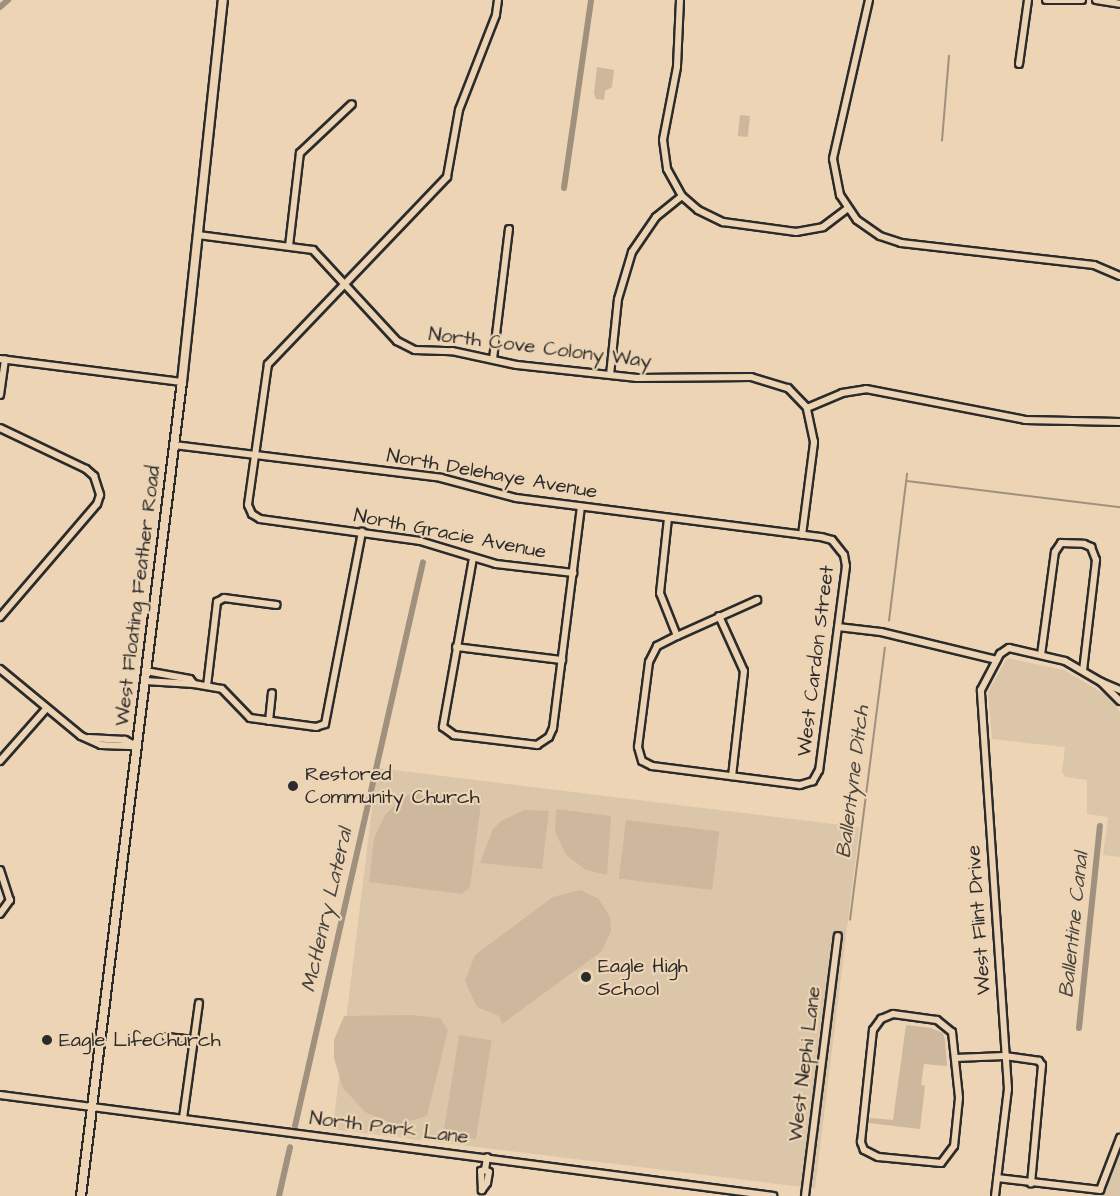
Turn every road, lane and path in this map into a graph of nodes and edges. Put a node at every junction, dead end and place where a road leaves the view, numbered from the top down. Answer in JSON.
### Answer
{"nodes":[{"id":1,"x":223,"y":0,"type":"edge"},
{"id":2,"x":498,"y":0,"type":"edge"},
{"id":3,"x":680,"y":0,"type":"edge"},
{"id":4,"x":869,"y":0,"type":"edge"},
{"id":5,"x":1028,"y":0,"type":"edge"},
{"id":6,"x":1046,"y":0,"type":"edge"},
{"id":7,"x":1082,"y":0,"type":"edge"},
{"id":8,"x":1096,"y":0,"type":"edge"},
{"id":9,"x":1120,"y":4,"type":"edge"},
{"id":10,"x":1019,"y":64,"type":"dead end"},
{"id":11,"x":352,"y":104,"type":"dead end"},
{"id":12,"x":682,"y":196,"type":"junction"},
{"id":13,"x":848,"y":209,"type":"junction"},
{"id":14,"x":509,"y":229,"type":"dead end"},
{"id":15,"x":198,"y":235,"type":"junction"},
{"id":16,"x":290,"y":246,"type":"junction"},
{"id":17,"x":1120,"y":276,"type":"edge"},
{"id":18,"x":345,"y":282,"type":"junction"},
{"id":19,"x":2,"y":359,"type":"edge"},
{"id":20,"x":493,"y":359,"type":"junction"},
{"id":21,"x":610,"y":375,"type":"junction"},
{"id":22,"x":182,"y":382,"type":"junction"},
{"id":23,"x":0,"y":394,"type":"edge"},
{"id":24,"x":807,"y":408,"type":"junction"},
{"id":25,"x":1120,"y":422,"type":"edge"},
{"id":26,"x":0,"y":428,"type":"edge"},
{"id":27,"x":174,"y":445,"type":"junction"},
{"id":28,"x":255,"y":455,"type":"junction"},
{"id":29,"x":582,"y":507,"type":"junction"},
{"id":30,"x":668,"y":518,"type":"junction"},
{"id":31,"x":362,"y":532,"type":"junction"},
{"id":32,"x":802,"y":535,"type":"junction"},
{"id":33,"x":839,"y":546,"type":"joint"},
{"id":34,"x":474,"y":558,"type":"junction"},
{"id":35,"x":573,"y":573,"type":"junction"},
{"id":36,"x":757,"y":600,"type":"dead end"},
{"id":37,"x":277,"y":605,"type":"dead end"},
{"id":38,"x":719,"y":616,"type":"junction"},
{"id":39,"x":0,"y":617,"type":"edge"},
{"id":40,"x":838,"y":627,"type":"junction"},
{"id":41,"x":676,"y":636,"type":"junction"},
{"id":42,"x":456,"y":647,"type":"junction"},
{"id":43,"x":1041,"y":655,"type":"junction"},
{"id":44,"x":562,"y":660,"type":"junction"},
{"id":45,"x":997,"y":660,"type":"junction"},
{"id":46,"x":0,"y":669,"type":"edge"},
{"id":47,"x":1083,"y":670,"type":"junction"},
{"id":48,"x":146,"y":671,"type":"junction"},
{"id":49,"x":145,"y":681,"type":"junction"},
{"id":50,"x":1101,"y":682,"type":"junction"},
{"id":51,"x":194,"y":684,"type":"junction"},
{"id":52,"x":207,"y":687,"type":"junction"},
{"id":53,"x":1120,"y":690,"type":"edge"},
{"id":54,"x":272,"y":693,"type":"dead end"},
{"id":55,"x":1120,"y":701,"type":"edge"},
{"id":56,"x":45,"y":708,"type":"junction"},
{"id":57,"x":269,"y":721,"type":"junction"},
{"id":58,"x":136,"y":746,"type":"junction"},
{"id":59,"x":0,"y":761,"type":"edge"},
{"id":60,"x":732,"y":776,"type":"junction"},
{"id":61,"x":0,"y":870,"type":"edge"},
{"id":62,"x":0,"y":914,"type":"edge"},
{"id":63,"x":838,"y":936,"type":"dead end"},
{"id":64,"x":200,"y":1003,"type":"dead end"},
{"id":65,"x":167,"y":1037,"type":"dead end"},
{"id":66,"x":194,"y":1040,"type":"junction"},
{"id":67,"x":1005,"y":1056,"type":"junction"},
{"id":68,"x":955,"y":1058,"type":"junction"},
{"id":69,"x":0,"y":1095,"type":"edge"},
{"id":70,"x":92,"y":1107,"type":"junction"},
{"id":71,"x":183,"y":1118,"type":"junction"},
{"id":72,"x":1120,"y":1138,"type":"edge"},
{"id":73,"x":487,"y":1157,"type":"junction"},
{"id":74,"x":997,"y":1178,"type":"junction"},
{"id":75,"x":1031,"y":1183,"type":"junction"},
{"id":76,"x":1078,"y":1192,"type":"edge"},
{"id":77,"x":482,"y":1193,"type":"edge"},
{"id":78,"x":81,"y":1196,"type":"edge"},
{"id":79,"x":765,"y":1196,"type":"edge"},
{"id":80,"x":773,"y":1196,"type":"edge"},
{"id":81,"x":805,"y":1196,"type":"edge"},
{"id":82,"x":995,"y":1196,"type":"edge"}],
"edges":[{"from":1,"to":15,"type":"main road","name":"West Floating Feather Road"},
{"from":2,"to":18,"type":"street"},
{"from":3,"to":12,"type":"street"},
{"from":4,"to":13,"type":"street"},
{"from":5,"to":10,"type":"street"},
{"from":6,"to":7,"type":"street"},
{"from":8,"to":9,"type":"street"},
{"from":11,"to":16,"type":"street"},
{"from":12,"to":13,"type":"street"},
{"from":12,"to":21,"type":"street"},
{"from":13,"to":17,"type":"street"},
{"from":14,"to":20,"type":"street"},
{"from":15,"to":16,"type":"street","name":"North Cove Colony Way"},
{"from":15,"to":22,"type":"main road","name":"West Floating Feather Road"},
{"from":16,"to":18,"type":"street","name":"North Cove Colony Way"},
{"from":18,"to":20,"type":"street","name":"North Cove Colony Way"},
{"from":18,"to":28,"type":"street"},
{"from":19,"to":22,"type":"street"},
{"from":19,"to":23,"type":"street"},
{"from":20,"to":21,"type":"street","name":"North Cove Colony Way"},
{"from":21,"to":24,"type":"street","name":"North Cove Colony Way"},
{"from":22,"to":27,"type":"main road","name":"West Floating Feather Road"},
{"from":24,"to":25,"type":"street"},
{"from":24,"to":32,"type":"street"},
{"from":26,"to":39,"type":"street"},
{"from":27,"to":28,"type":"street","name":"North Delehaye Avenue"},
{"from":27,"to":48,"type":"main road","name":"West Floating Feather Road"},
{"from":28,"to":29,"type":"street","name":"North Delehaye Avenue"},
{"from":28,"to":31,"type":"street","name":"North Gracie Avenue"},
{"from":29,"to":30,"type":"street","name":"North Delehaye Avenue"},
{"from":29,"to":35,"type":"street"},
{"from":30,"to":32,"type":"street","name":"North Delehaye Avenue"},
{"from":30,"to":41,"type":"street"},
{"from":31,"to":34,"type":"street","name":"North Gracie Avenue"},
{"from":31,"to":57,"type":"street"},
{"from":32,"to":33,"type":"street","name":"North Delehaye Avenue"},
{"from":33,"to":40,"type":"street","name":"West Cardon Street"},
{"from":34,"to":35,"type":"street","name":"North Gracie Avenue"},
{"from":34,"to":42,"type":"street"},
{"from":35,"to":44,"type":"street"},
{"from":36,"to":38,"type":"street"},
{"from":37,"to":52,"type":"street"},
{"from":38,"to":41,"type":"street"},
{"from":38,"to":60,"type":"street"},
{"from":40,"to":45,"type":"street"},
{"from":40,"to":60,"type":"street","name":"West Cardon Street"},
{"from":41,"to":60,"type":"street"},
{"from":42,"to":44,"type":"street"},
{"from":42,"to":44,"type":"street"},
{"from":43,"to":45,"type":"street","name":"West Flint Drive"},
{"from":43,"to":47,"type":"street"},
{"from":43,"to":47,"type":"street"},
{"from":45,"to":67,"type":"street","name":"West Flint Drive"},
{"from":46,"to":56,"type":"street"},
{"from":47,"to":50,"type":"street"},
{"from":48,"to":49,"type":"main road","name":"West Floating Feather Road"},
{"from":48,"to":51,"type":"street"},
{"from":49,"to":51,"type":"street"},
{"from":49,"to":58,"type":"main road","name":"West Floating Feather Road"},
{"from":50,"to":53,"type":"street"},
{"from":50,"to":55,"type":"street"},
{"from":51,"to":52,"type":"street"},
{"from":52,"to":57,"type":"street"},
{"from":54,"to":57,"type":"street"},
{"from":56,"to":58,"type":"street"},
{"from":56,"to":59,"type":"street"},
{"from":58,"to":70,"type":"main road","name":"West Floating Feather Road"},
{"from":61,"to":62,"type":"street"},
{"from":63,"to":81,"type":"street","name":"West Nephi Lane"},
{"from":64,"to":66,"type":"street"},
{"from":65,"to":66,"type":"street"},
{"from":66,"to":71,"type":"street"},
{"from":67,"to":68,"type":"street"},
{"from":67,"to":74,"type":"street","name":"West Flint Drive"},
{"from":67,"to":75,"type":"street"},
{"from":68,"to":68,"type":"street"},
{"from":69,"to":70,"type":"street","name":"North Park Lane"},
{"from":70,"to":71,"type":"street","name":"North Park Lane"},
{"from":70,"to":78,"type":"main road","name":"West Floating Feather Road"},
{"from":71,"to":73,"type":"street","name":"North Park Lane"},
{"from":72,"to":76,"type":"street"},
{"from":73,"to":77,"type":"street"},
{"from":73,"to":79,"type":"street","name":"North Park Lane"},
{"from":74,"to":75,"type":"street"},
{"from":74,"to":82,"type":"street","name":"West Flint Drive"},
{"from":75,"to":76,"type":"street"},
{"from":79,"to":80,"type":"street","name":"North Park Lane"}]}
